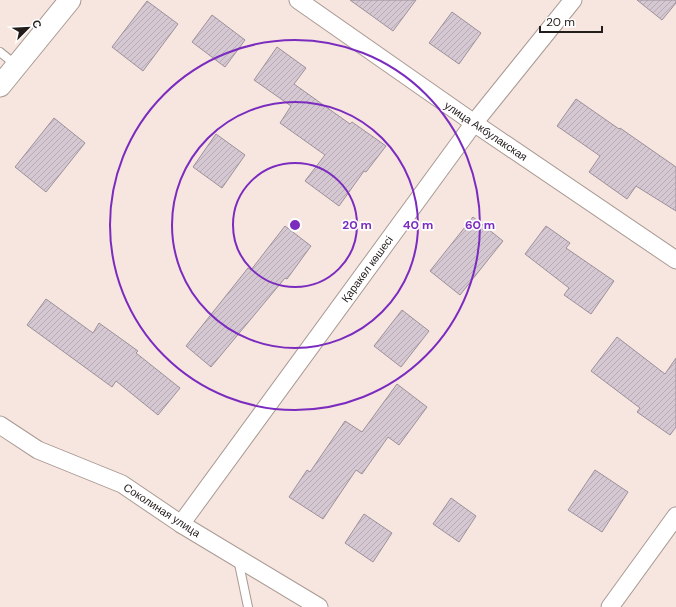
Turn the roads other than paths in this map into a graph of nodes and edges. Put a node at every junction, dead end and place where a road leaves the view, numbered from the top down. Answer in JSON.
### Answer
{"nodes":[{"id":1,"x":70,"y":0,"type":"edge"},
{"id":2,"x":298,"y":0,"type":"edge"},
{"id":3,"x":573,"y":0,"type":"edge"},
{"id":4,"x":0,"y":52,"type":"edge"},
{"id":5,"x":16,"y":65,"type":"junction"},
{"id":6,"x":0,"y":86,"type":"edge"},
{"id":7,"x":474,"y":123,"type":"junction"},
{"id":8,"x":676,"y":260,"type":"edge"},
{"id":9,"x":0,"y":426,"type":"edge"},
{"id":10,"x":676,"y":516,"type":"edge"},
{"id":11,"x":181,"y":524,"type":"junction"},
{"id":12,"x":237,"y":556,"type":"junction"},
{"id":13,"x":248,"y":607,"type":"edge"},
{"id":14,"x":319,"y":607,"type":"edge"},
{"id":15,"x":610,"y":607,"type":"edge"}],
"edges":[{"from":1,"to":5,"type":"street"},
{"from":2,"to":7,"type":"street","name":"улица Акбулакская"},
{"from":3,"to":7,"type":"street","name":"Қаракөл көшесі"},
{"from":4,"to":5,"type":"lane"},
{"from":5,"to":6,"type":"street"},
{"from":7,"to":8,"type":"street","name":"улица Акбулакская"},
{"from":7,"to":11,"type":"street","name":"Қаракөл көшесі"},
{"from":9,"to":11,"type":"street","name":"Соколиная улица"},
{"from":10,"to":15,"type":"street"},
{"from":11,"to":12,"type":"street","name":"Соколиная улица"},
{"from":12,"to":13,"type":"lane"},
{"from":12,"to":14,"type":"street","name":"Соколиная улица"}]}
